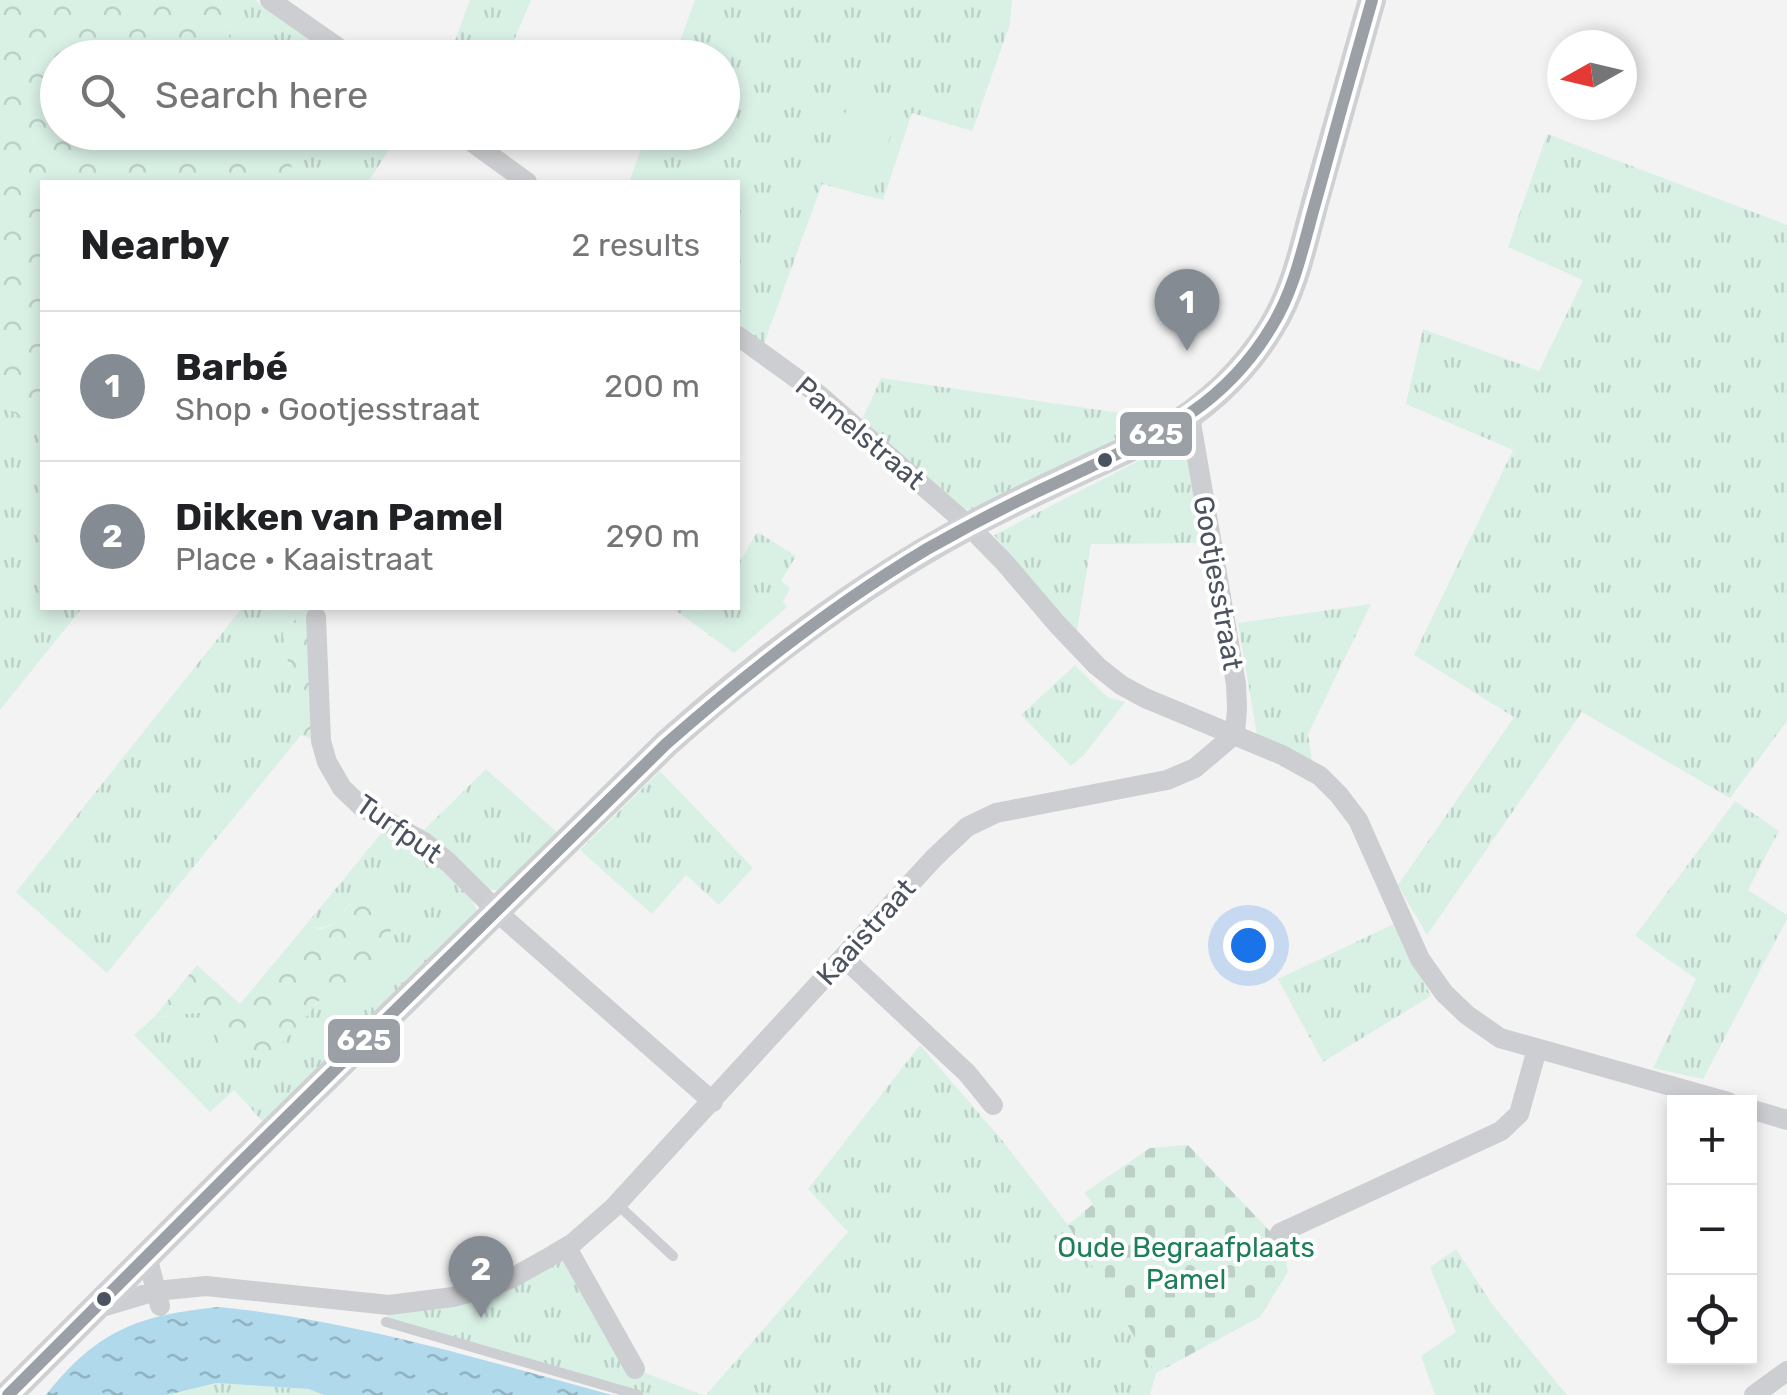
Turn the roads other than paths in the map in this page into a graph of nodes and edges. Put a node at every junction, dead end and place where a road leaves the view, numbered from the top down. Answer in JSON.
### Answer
{"nodes":[{"id":1,"x":270,"y":0,"type":"edge"},
{"id":2,"x":1372,"y":0,"type":"edge"},
{"id":3,"x":327,"y":40,"type":"edge"},
{"id":4,"x":483,"y":150,"type":"edge"},
{"id":5,"x":524,"y":180,"type":"edge"},
{"id":6,"x":740,"y":337,"type":"edge"},
{"id":7,"x":1190,"y":417,"type":"junction"},
{"id":8,"x":974,"y":530,"type":"junction"},
{"id":9,"x":316,"y":616,"type":"dead end"},
{"id":10,"x":1235,"y":734,"type":"junction"},
{"id":11,"x":497,"y":910,"type":"junction"},
{"id":12,"x":843,"y":957,"type":"junction"},
{"id":13,"x":1537,"y":1049,"type":"junction"},
{"id":14,"x":1703,"y":1095,"type":"edge"},
{"id":15,"x":712,"y":1102,"type":"junction"},
{"id":16,"x":993,"y":1105,"type":"dead end"},
{"id":17,"x":1757,"y":1111,"type":"edge"},
{"id":18,"x":1787,"y":1120,"type":"edge"},
{"id":19,"x":616,"y":1204,"type":"junction"},
{"id":20,"x":1280,"y":1233,"type":"dead end"},
{"id":21,"x":567,"y":1248,"type":"junction"},
{"id":22,"x":147,"y":1256,"type":"junction"},
{"id":23,"x":673,"y":1256,"type":"dead end"},
{"id":24,"x":158,"y":1299,"type":"junction"},
{"id":25,"x":92,"y":1310,"type":"junction"},
{"id":26,"x":386,"y":1322,"type":"dead end"},
{"id":27,"x":635,"y":1369,"type":"dead end"},
{"id":28,"x":1787,"y":1370,"type":"edge"},
{"id":29,"x":8,"y":1395,"type":"edge"},
{"id":30,"x":638,"y":1395,"type":"edge"},
{"id":31,"x":1754,"y":1395,"type":"edge"}],
"edges":[{"from":1,"to":3,"type":"street"},
{"from":2,"to":7,"type":"main road"},
{"from":4,"to":5,"type":"street"},
{"from":6,"to":8,"type":"street","name":"Pamelstraat"},
{"from":7,"to":8,"type":"main road"},
{"from":7,"to":10,"type":"street","name":"Gootjesstraat"},
{"from":8,"to":10,"type":"street","name":"Pamelstraat"},
{"from":8,"to":11,"type":"main road"},
{"from":9,"to":11,"type":"street","name":"Turfput"},
{"from":10,"to":12,"type":"street","name":"Kaaistraat"},
{"from":10,"to":13,"type":"street","name":"Pamelstraat"},
{"from":11,"to":15,"type":"street","name":"Turfput"},
{"from":11,"to":22,"type":"main road"},
{"from":12,"to":15,"type":"street","name":"Kaaistraat"},
{"from":12,"to":16,"type":"street"},
{"from":13,"to":14,"type":"street","name":"Pamelstraat"},
{"from":13,"to":20,"type":"street"},
{"from":15,"to":19,"type":"street","name":"Kaaistraat"},
{"from":17,"to":18,"type":"street"},
{"from":19,"to":21,"type":"street","name":"Kaaistraat"},
{"from":19,"to":23,"type":"lane"},
{"from":21,"to":24,"type":"street","name":"Kaaistraat"},
{"from":21,"to":27,"type":"street"},
{"from":22,"to":24,"type":"street"},
{"from":22,"to":25,"type":"main road"},
{"from":24,"to":25,"type":"street","name":"Kaaistraat"},
{"from":25,"to":29,"type":"main road"},
{"from":26,"to":30,"type":"lane"},
{"from":28,"to":31,"type":"street"}]}
